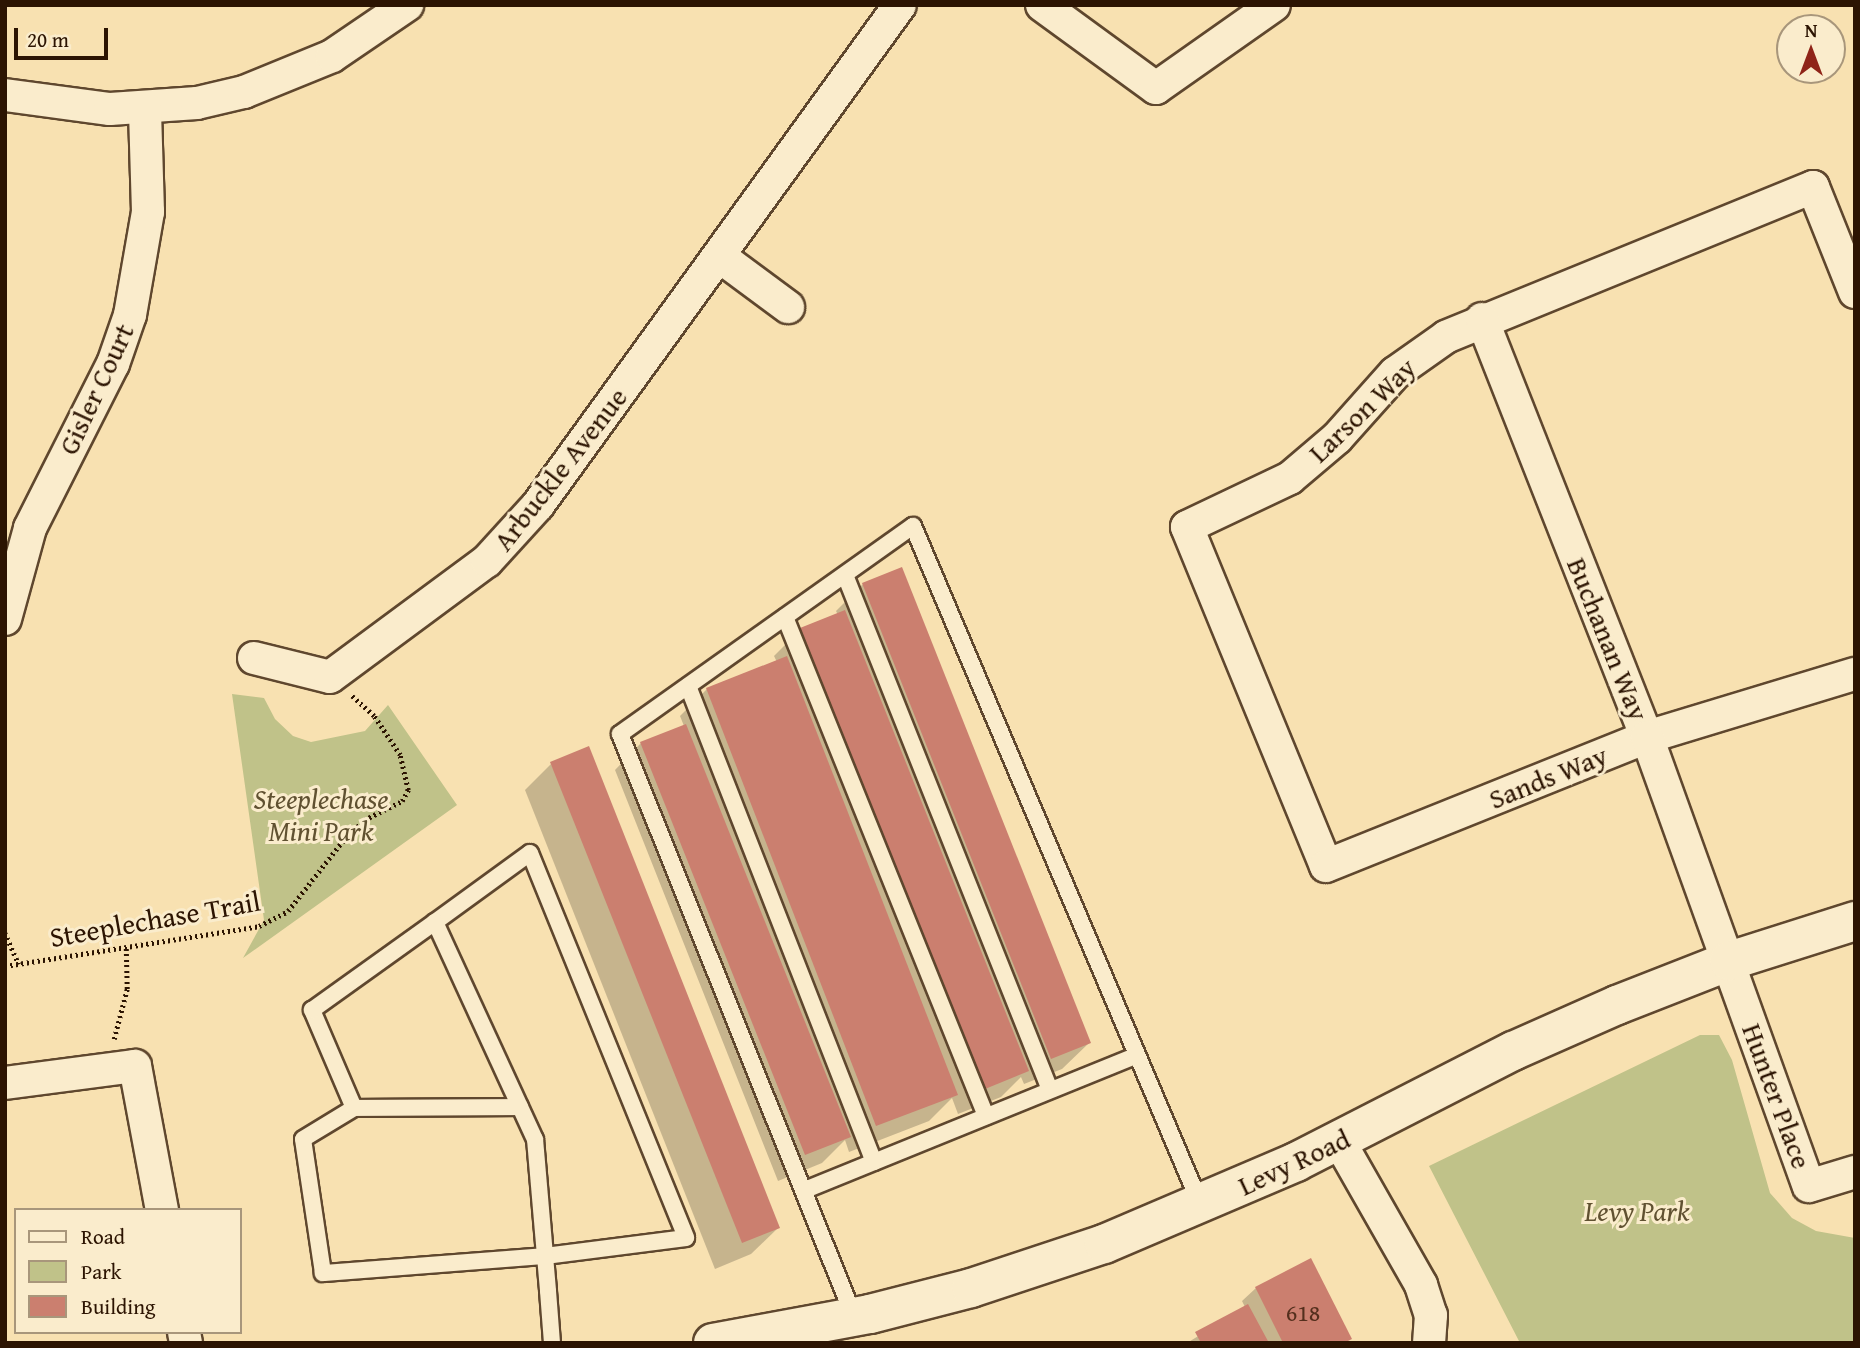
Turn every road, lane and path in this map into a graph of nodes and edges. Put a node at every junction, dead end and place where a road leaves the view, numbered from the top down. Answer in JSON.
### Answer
{"nodes":[{"id":1,"x":407,"y":5,"type":"edge"},
{"id":2,"x":900,"y":5,"type":"edge"},
{"id":3,"x":1042,"y":5,"type":"edge"},
{"id":4,"x":1274,"y":5,"type":"edge"},
{"id":5,"x":5,"y":95,"type":"edge"},
{"id":6,"x":145,"y":108,"type":"junction"},
{"id":7,"x":719,"y":256,"type":"junction"},
{"id":8,"x":1855,"y":292,"type":"edge"},
{"id":9,"x":788,"y":307,"type":"dead end"},
{"id":10,"x":1482,"y":319,"type":"junction"},
{"id":11,"x":845,"y":575,"type":"junction"},
{"id":12,"x":785,"y":617,"type":"junction"},
{"id":13,"x":5,"y":619,"type":"edge"},
{"id":14,"x":254,"y":658,"type":"dead end"},
{"id":15,"x":1855,"y":674,"type":"edge"},
{"id":16,"x":330,"y":677,"type":"junction"},
{"id":17,"x":688,"y":685,"type":"junction"},
{"id":18,"x":1647,"y":737,"type":"junction"},
{"id":19,"x":1326,"y":866,"type":"joint"},
{"id":20,"x":1855,"y":921,"type":"edge"},
{"id":21,"x":435,"y":922,"type":"junction"},
{"id":22,"x":5,"y":933,"type":"edge"},
{"id":23,"x":7,"y":943,"type":"edge"},
{"id":24,"x":126,"y":948,"type":"junction"},
{"id":25,"x":1729,"y":961,"type":"junction"},
{"id":26,"x":19,"y":964,"type":"junction"},
{"id":27,"x":5,"y":966,"type":"edge"},
{"id":28,"x":1137,"y":1055,"type":"junction"},
{"id":29,"x":119,"y":1068,"type":"junction"},
{"id":30,"x":5,"y":1083,"type":"edge"},
{"id":31,"x":1050,"y":1090,"type":"junction"},
{"id":32,"x":520,"y":1107,"type":"junction"},
{"id":33,"x":354,"y":1108,"type":"junction"},
{"id":34,"x":986,"y":1116,"type":"junction"},
{"id":35,"x":1339,"y":1141,"type":"junction"},
{"id":36,"x":874,"y":1162,"type":"junction"},
{"id":37,"x":1855,"y":1172,"type":"edge"},
{"id":38,"x":805,"y":1190,"type":"junction"},
{"id":39,"x":1201,"y":1205,"type":"junction"},
{"id":40,"x":162,"y":1208,"type":"edge"},
{"id":41,"x":545,"y":1256,"type":"junction"},
{"id":42,"x":854,"y":1317,"type":"junction"},
{"id":43,"x":552,"y":1343,"type":"edge"},
{"id":44,"x":713,"y":1343,"type":"edge"},
{"id":45,"x":1429,"y":1343,"type":"edge"}],
"edges":[{"from":1,"to":6,"type":"street"},
{"from":2,"to":7,"type":"street","name":"Arbuckle Avenue"},
{"from":3,"to":4,"type":"street"},
{"from":5,"to":6,"type":"street"},
{"from":6,"to":13,"type":"street","name":"Gisler Court"},
{"from":7,"to":9,"type":"street"},
{"from":7,"to":16,"type":"street","name":"Arbuckle Avenue"},
{"from":8,"to":10,"type":"street","name":"Larson Way"},
{"from":10,"to":18,"type":"street","name":"Buchanan Way"},
{"from":10,"to":19,"type":"street","name":"Larson Way"},
{"from":11,"to":12,"type":"lane"},
{"from":11,"to":28,"type":"lane"},
{"from":11,"to":31,"type":"lane"},
{"from":12,"to":17,"type":"lane"},
{"from":12,"to":34,"type":"lane"},
{"from":14,"to":16,"type":"street"},
{"from":15,"to":18,"type":"street","name":"Sands Way"},
{"from":16,"to":24,"type":"path","name":"Steeplechase Trail"},
{"from":17,"to":36,"type":"lane"},
{"from":17,"to":38,"type":"lane"},
{"from":18,"to":19,"type":"street","name":"Sands Way"},
{"from":18,"to":25,"type":"street","name":"Buchanan Way"},
{"from":20,"to":25,"type":"street","name":"Levy Road"},
{"from":21,"to":32,"type":"lane"},
{"from":21,"to":33,"type":"lane"},
{"from":21,"to":41,"type":"lane"},
{"from":22,"to":23,"type":"path"},
{"from":23,"to":26,"type":"path"},
{"from":24,"to":26,"type":"path","name":"Steeplechase Trail"},
{"from":24,"to":29,"type":"path"},
{"from":25,"to":35,"type":"street","name":"Levy Road"},
{"from":25,"to":37,"type":"street","name":"Hunter Place"},
{"from":26,"to":27,"type":"path","name":"Steeplechase Trail"},
{"from":28,"to":31,"type":"lane"},
{"from":28,"to":39,"type":"lane"},
{"from":29,"to":30,"type":"street"},
{"from":29,"to":40,"type":"street"},
{"from":31,"to":34,"type":"lane"},
{"from":32,"to":33,"type":"lane"},
{"from":32,"to":41,"type":"lane"},
{"from":33,"to":41,"type":"lane"},
{"from":34,"to":36,"type":"lane"},
{"from":35,"to":39,"type":"street","name":"Levy Road"},
{"from":35,"to":45,"type":"street"},
{"from":36,"to":38,"type":"lane"},
{"from":38,"to":42,"type":"lane"},
{"from":39,"to":42,"type":"street","name":"Levy Road"},
{"from":41,"to":43,"type":"lane"},
{"from":42,"to":44,"type":"street","name":"Levy Road"}]}
